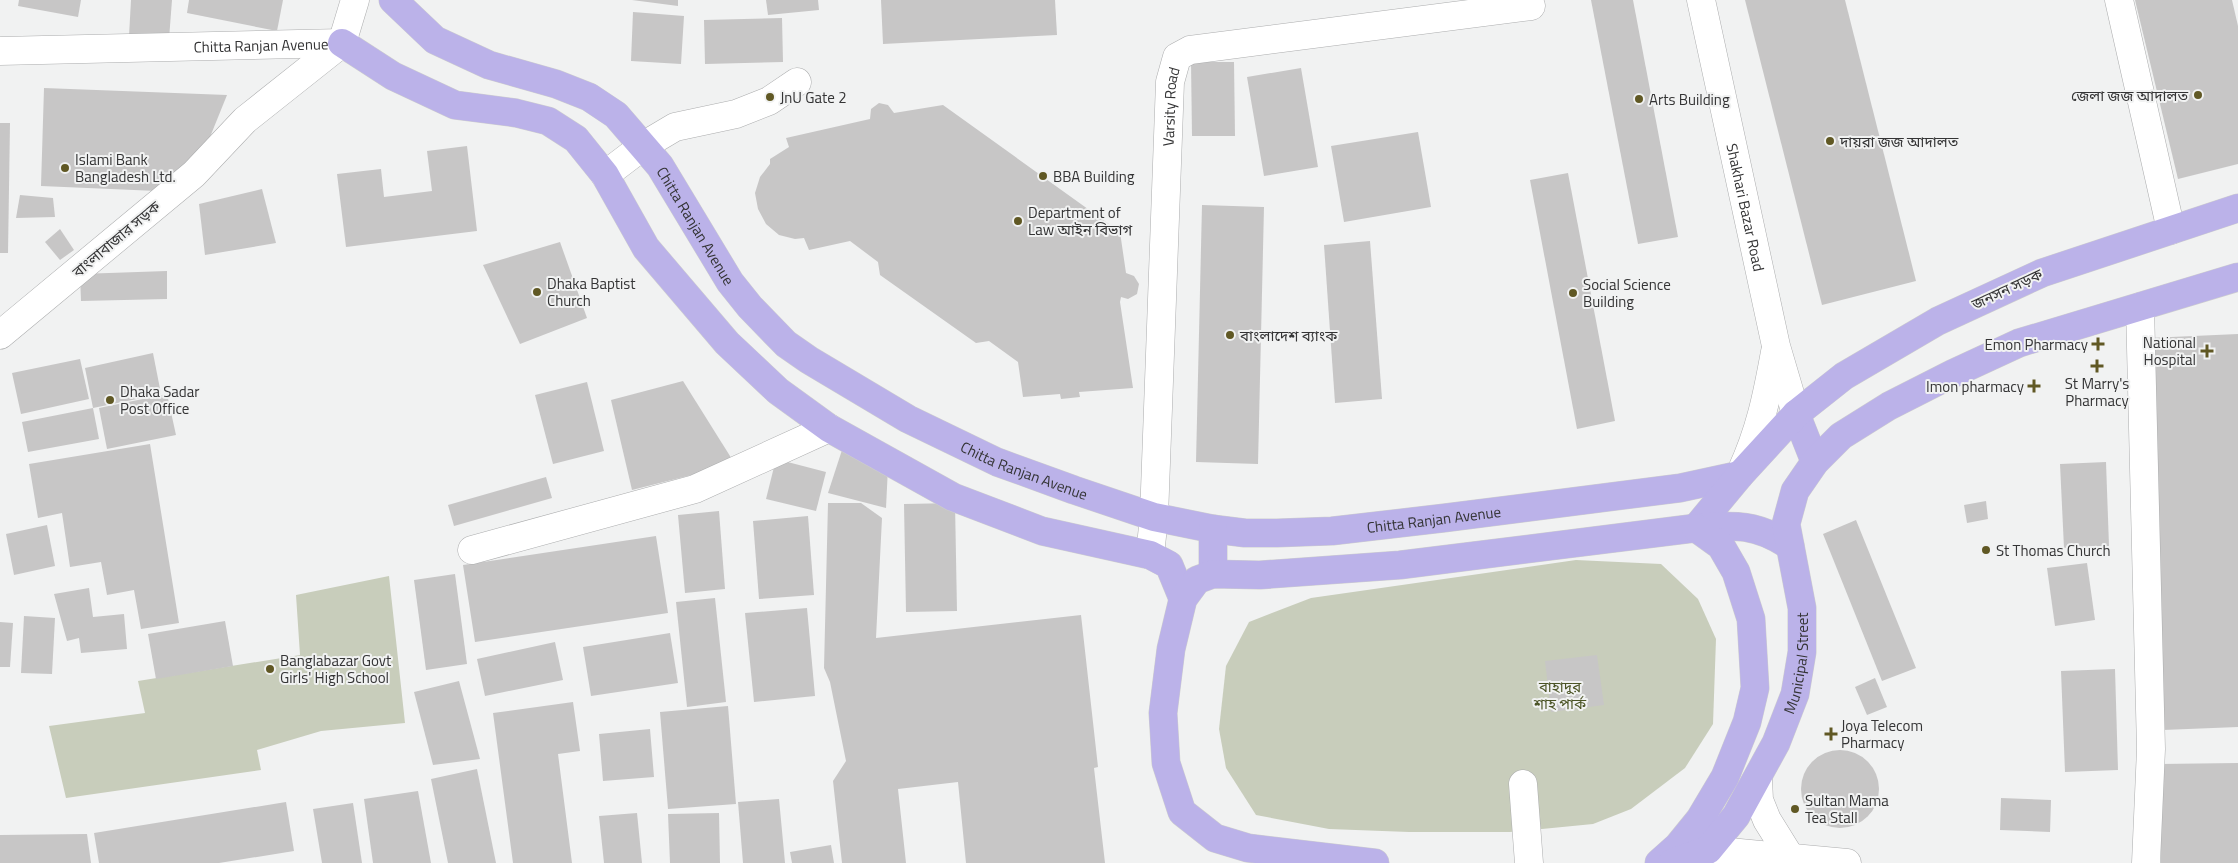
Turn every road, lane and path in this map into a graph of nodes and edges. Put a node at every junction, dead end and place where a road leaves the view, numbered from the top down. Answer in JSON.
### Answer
{"nodes":[{"id":1,"x":355,"y":0,"type":"edge"},
{"id":2,"x":393,"y":0,"type":"edge"},
{"id":3,"x":1701,"y":0,"type":"edge"},
{"id":4,"x":2119,"y":0,"type":"edge"},
{"id":5,"x":1531,"y":6,"type":"dead end"},
{"id":6,"x":342,"y":43,"type":"junction"},
{"id":7,"x":0,"y":51,"type":"edge"},
{"id":8,"x":797,"y":82,"type":"dead end"},
{"id":9,"x":643,"y":146,"type":"junction"},
{"id":10,"x":605,"y":174,"type":"junction"},
{"id":11,"x":2238,"y":208,"type":"edge"},
{"id":12,"x":2171,"y":230,"type":"junction"},
{"id":13,"x":2238,"y":277,"type":"edge"},
{"id":14,"x":2140,"y":307,"type":"junction"},
{"id":15,"x":0,"y":335,"type":"edge"},
{"id":16,"x":1776,"y":346,"type":"junction"},
{"id":17,"x":1796,"y":414,"type":"junction"},
{"id":18,"x":828,"y":428,"type":"junction"},
{"id":19,"x":1815,"y":462,"type":"junction"},
{"id":20,"x":1740,"y":475,"type":"junction"},
{"id":21,"x":1154,"y":517,"type":"junction"},
{"id":22,"x":1696,"y":528,"type":"junction"},
{"id":23,"x":1213,"y":529,"type":"junction"},
{"id":24,"x":1790,"y":546,"type":"junction"},
{"id":25,"x":472,"y":550,"type":"dead end"},
{"id":26,"x":1150,"y":554,"type":"junction"},
{"id":27,"x":1213,"y":574,"type":"junction"},
{"id":28,"x":1182,"y":599,"type":"junction"},
{"id":29,"x":1758,"y":779,"type":"junction"},
{"id":30,"x":1524,"y":784,"type":"dead end"},
{"id":31,"x":1292,"y":855,"type":"junction"},
{"id":32,"x":1699,"y":856,"type":"edge"},
{"id":33,"x":1790,"y":857,"type":"junction"},
{"id":34,"x":1250,"y":863,"type":"edge"},
{"id":35,"x":1375,"y":863,"type":"edge"},
{"id":36,"x":1529,"y":863,"type":"edge"},
{"id":37,"x":1659,"y":863,"type":"edge"},
{"id":38,"x":1672,"y":863,"type":"edge"},
{"id":39,"x":1847,"y":863,"type":"edge"},
{"id":40,"x":2146,"y":863,"type":"edge"}],
"edges":[{"from":1,"to":6,"type":"street"},
{"from":2,"to":9,"type":"main road","name":"Chitta Ranjan Avenue"},
{"from":3,"to":16,"type":"street","name":"Shakhari Bazar Road"},
{"from":4,"to":12,"type":"street"},
{"from":5,"to":21,"type":"street","name":"Varsity Road"},
{"from":6,"to":7,"type":"street","name":"Chitta Ranjan Avenue"},
{"from":6,"to":10,"type":"main road","name":"Chitta Ranjan Avenue"},
{"from":6,"to":15,"type":"street","name":"বাংলাবাজার সড়ক"},
{"from":8,"to":9,"type":"street"},
{"from":9,"to":10,"type":"street"},
{"from":9,"to":21,"type":"main road","name":"Chitta Ranjan Avenue"},
{"from":10,"to":18,"type":"main road","name":"Chitta Ranjan Avenue"},
{"from":11,"to":12,"type":"main road","name":"জনসন সড়ক"},
{"from":12,"to":17,"type":"main road","name":"জনসন সড়ক"},
{"from":13,"to":14,"type":"main road"},
{"from":14,"to":19,"type":"main road"},
{"from":14,"to":40,"type":"street"},
{"from":16,"to":17,"type":"street","name":"Shakhari Bazar Road"},
{"from":16,"to":20,"type":"street"},
{"from":17,"to":19,"type":"main road"},
{"from":17,"to":20,"type":"main road"},
{"from":18,"to":25,"type":"street"},
{"from":18,"to":26,"type":"main road","name":"Chitta Ranjan Avenue"},
{"from":19,"to":24,"type":"main road","name":"Municipal Street"},
{"from":20,"to":22,"type":"main road"},
{"from":20,"to":23,"type":"main road","name":"Chitta Ranjan Avenue"},
{"from":21,"to":23,"type":"main road","name":"Chitta Ranjan Avenue"},
{"from":21,"to":26,"type":"street","name":"Varsity Road"},
{"from":22,"to":24,"type":"main road"},
{"from":22,"to":27,"type":"main road"},
{"from":22,"to":37,"type":"main road"},
{"from":23,"to":27,"type":"main road"},
{"from":24,"to":29,"type":"main road","name":"Municipal Street"},
{"from":26,"to":28,"type":"main road","name":"Chitta Ranjan Avenue"},
{"from":27,"to":28,"type":"main road"},
{"from":28,"to":31,"type":"main road"},
{"from":29,"to":32,"type":"main road","name":"Municipal Street"},
{"from":29,"to":33,"type":"street"},
{"from":30,"to":36,"type":"street"},
{"from":31,"to":34,"type":"street"},
{"from":31,"to":35,"type":"main road"},
{"from":32,"to":33,"type":"street"},
{"from":32,"to":38,"type":"main road"},
{"from":33,"to":39,"type":"street"}]}
